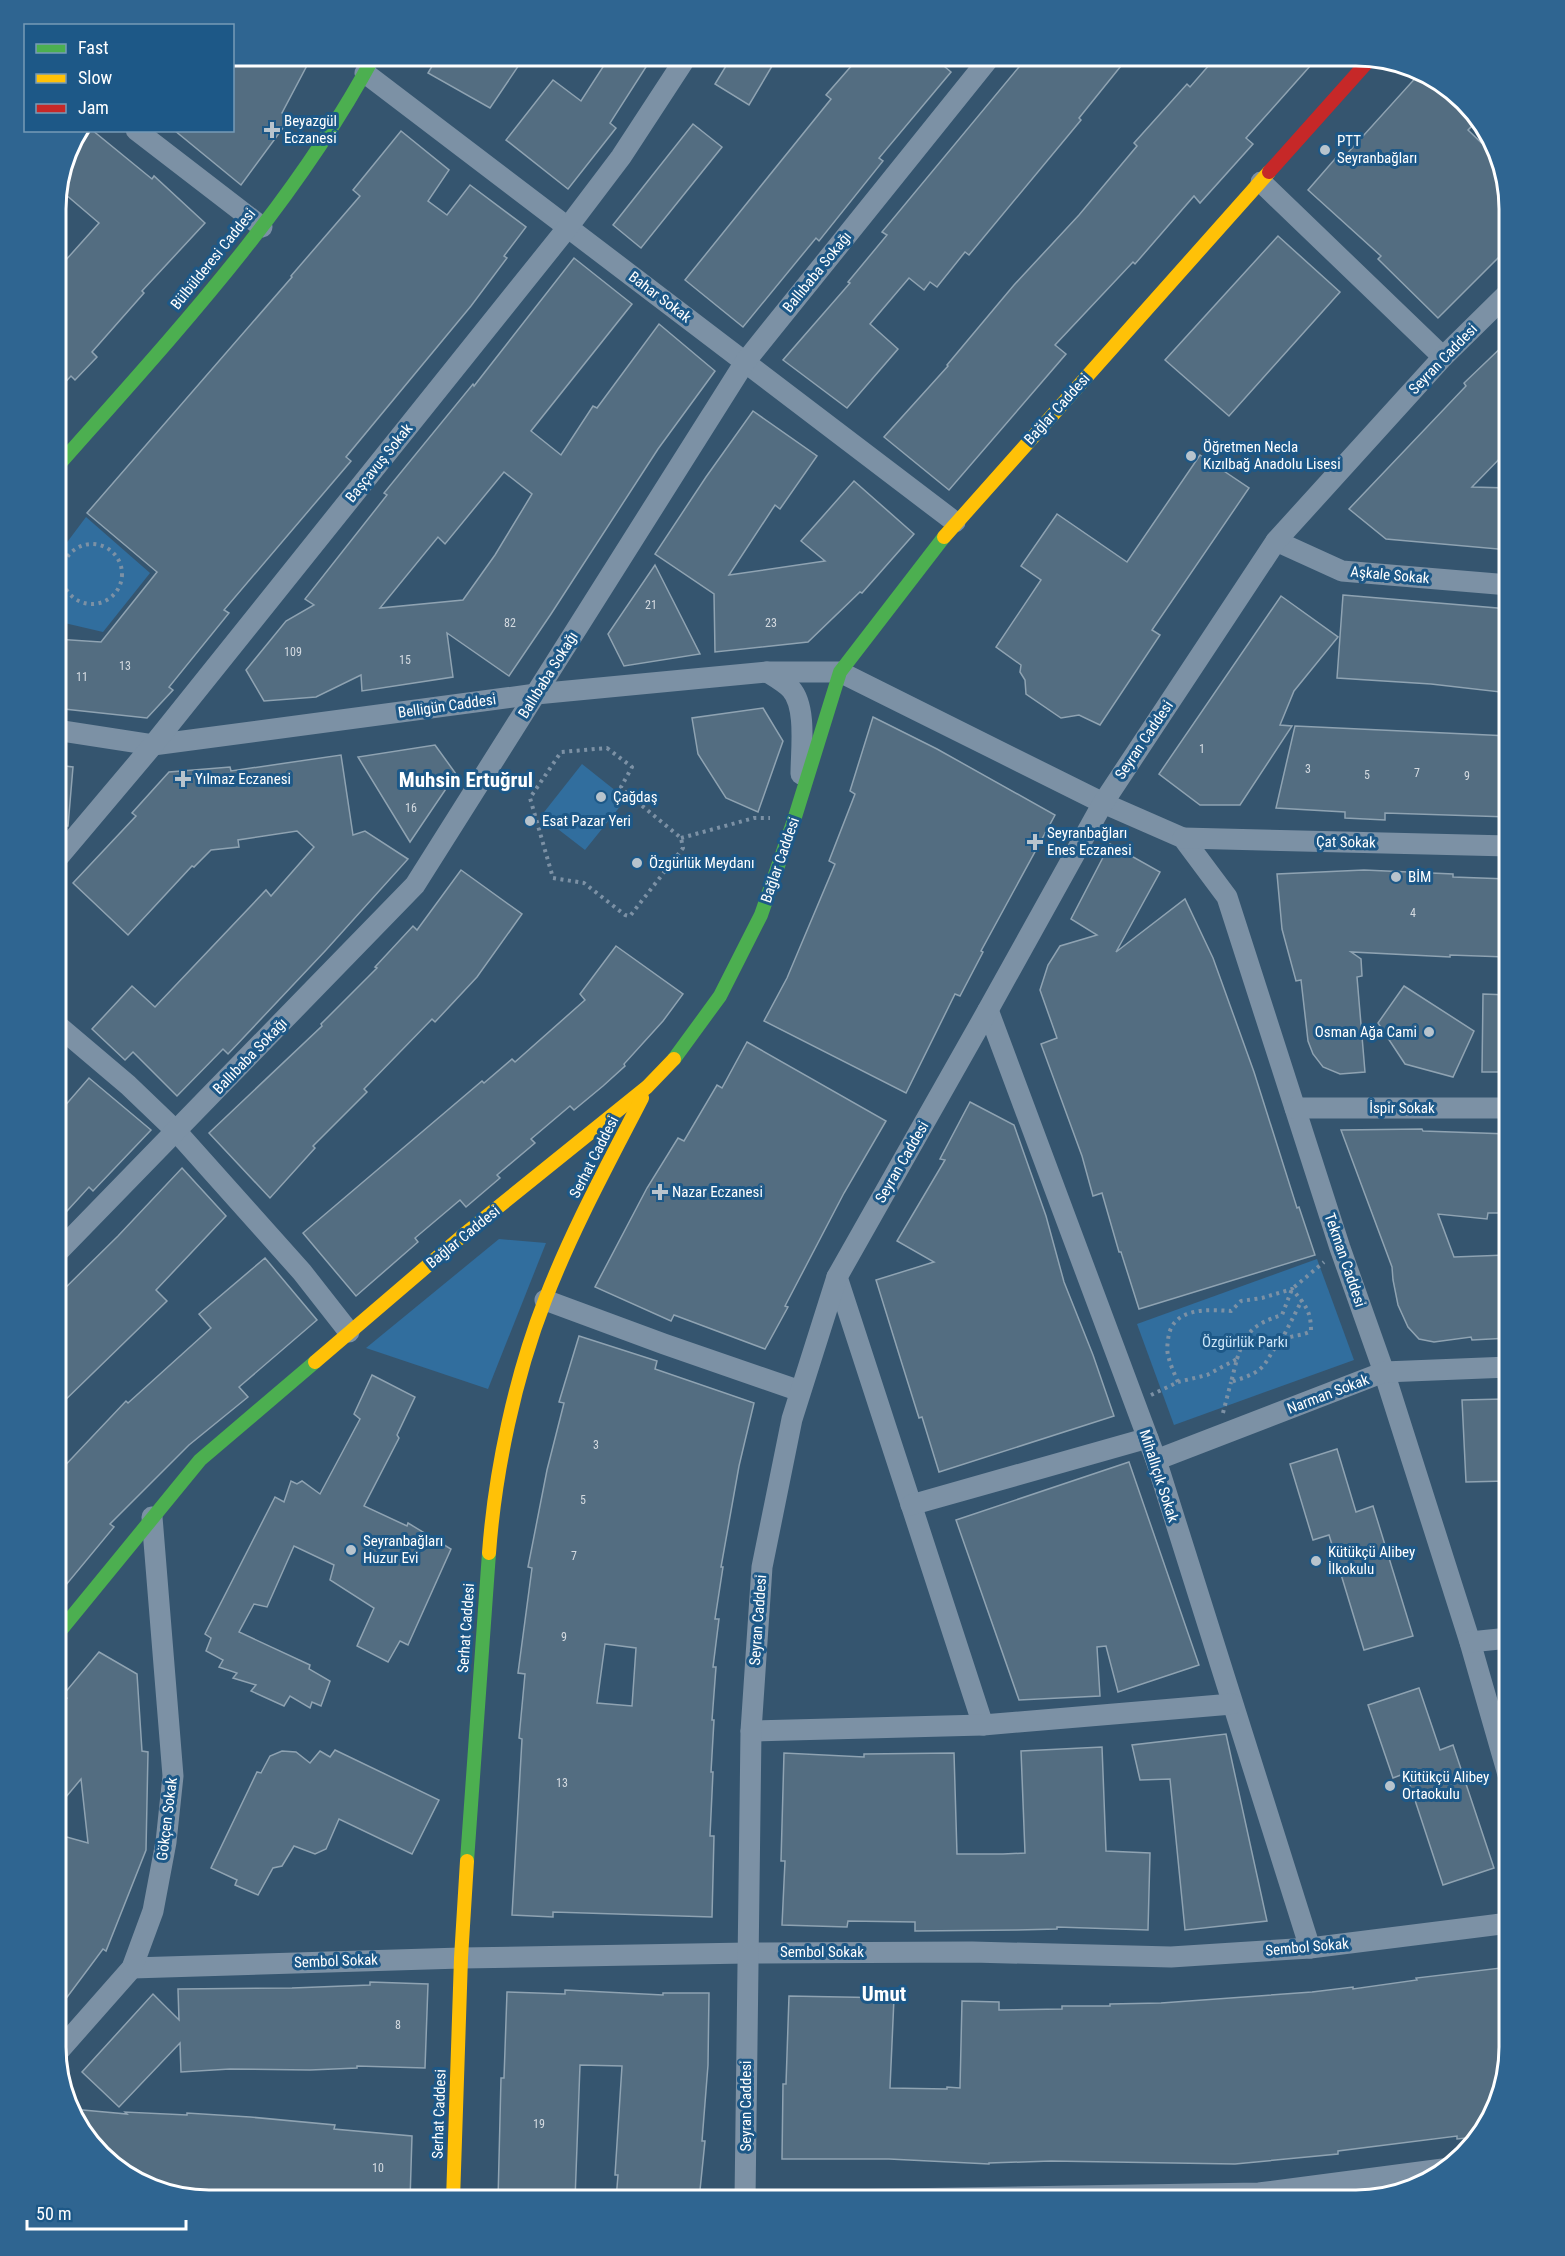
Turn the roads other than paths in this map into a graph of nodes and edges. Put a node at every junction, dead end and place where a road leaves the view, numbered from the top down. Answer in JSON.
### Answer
{"nodes":[{"id":1,"x":369,"y":66,"type":"edge"},
{"id":2,"x":372,"y":66,"type":"edge"},
{"id":3,"x":680,"y":66,"type":"edge"},
{"id":4,"x":983,"y":66,"type":"edge"},
{"id":5,"x":1364,"y":66,"type":"edge"},
{"id":6,"x":139,"y":132,"type":"edge"},
{"id":7,"x":1261,"y":183,"type":"junction"},
{"id":8,"x":262,"y":227,"type":"junction"},
{"id":9,"x":568,"y":227,"type":"junction"},
{"id":10,"x":1499,"y":302,"type":"edge"},
{"id":11,"x":1443,"y":357,"type":"junction"},
{"id":12,"x":745,"y":362,"type":"junction"},
{"id":13,"x":66,"y":457,"type":"edge"},
{"id":14,"x":955,"y":522,"type":"junction"},
{"id":15,"x":1276,"y":541,"type":"junction"},
{"id":16,"x":1499,"y":584,"type":"edge"},
{"id":17,"x":767,"y":672,"type":"junction"},
{"id":18,"x":840,"y":672,"type":"junction"},
{"id":19,"x":536,"y":694,"type":"junction"},
{"id":20,"x":66,"y":732,"type":"edge"},
{"id":21,"x":153,"y":745,"type":"junction"},
{"id":22,"x":801,"y":796,"type":"junction"},
{"id":23,"x":1103,"y":803,"type":"junction"},
{"id":24,"x":1183,"y":838,"type":"junction"},
{"id":25,"x":1499,"y":846,"type":"edge"},
{"id":26,"x":66,"y":848,"type":"edge"},
{"id":27,"x":988,"y":1010,"type":"junction"},
{"id":28,"x":66,"y":1032,"type":"edge"},
{"id":29,"x":647,"y":1087,"type":"junction"},
{"id":30,"x":1295,"y":1108,"type":"junction"},
{"id":31,"x":1499,"y":1108,"type":"edge"},
{"id":32,"x":176,"y":1131,"type":"junction"},
{"id":33,"x":66,"y":1244,"type":"edge"},
{"id":34,"x":837,"y":1277,"type":"junction"},
{"id":35,"x":545,"y":1300,"type":"junction"},
{"id":36,"x":349,"y":1332,"type":"junction"},
{"id":37,"x":1499,"y":1367,"type":"edge"},
{"id":38,"x":1384,"y":1372,"type":"junction"},
{"id":39,"x":800,"y":1391,"type":"junction"},
{"id":40,"x":1148,"y":1438,"type":"junction"},
{"id":41,"x":1156,"y":1461,"type":"junction"},
{"id":42,"x":911,"y":1505,"type":"junction"},
{"id":43,"x":152,"y":1517,"type":"junction"},
{"id":44,"x":66,"y":1624,"type":"edge"},
{"id":45,"x":1499,"y":1639,"type":"edge"},
{"id":46,"x":1470,"y":1642,"type":"junction"},
{"id":47,"x":1232,"y":1704,"type":"junction"},
{"id":48,"x":983,"y":1725,"type":"junction"},
{"id":49,"x":751,"y":1731,"type":"junction"},
{"id":50,"x":1499,"y":1743,"type":"edge"},
{"id":51,"x":1499,"y":1924,"type":"edge"},
{"id":52,"x":1310,"y":1948,"type":"junction"},
{"id":53,"x":747,"y":1953,"type":"junction"},
{"id":54,"x":461,"y":1958,"type":"junction"},
{"id":55,"x":132,"y":1968,"type":"junction"},
{"id":56,"x":66,"y":2043,"type":"edge"},
{"id":57,"x":1427,"y":2171,"type":"edge"},
{"id":58,"x":453,"y":2190,"type":"edge"},
{"id":59,"x":745,"y":2190,"type":"edge"},
{"id":60,"x":1282,"y":2190,"type":"edge"}],
"edges":[{"from":1,"to":8,"type":"main road","name":"Bülbülderesi Caddesi"},
{"from":2,"to":9,"type":"street","name":"Bahar Sokak"},
{"from":3,"to":9,"type":"street","name":"Başçavuş Sokak"},
{"from":4,"to":12,"type":"street","name":"Ballıbaba Sokağı"},
{"from":5,"to":7,"type":"main road","name":"Bağlar Caddesi"},
{"from":6,"to":8,"type":"street"},
{"from":7,"to":11,"type":"street"},
{"from":7,"to":14,"type":"main road","name":"Bağlar Caddesi"},
{"from":8,"to":13,"type":"main road","name":"Bülbülderesi Caddesi"},
{"from":9,"to":12,"type":"street","name":"Bahar Sokak"},
{"from":9,"to":21,"type":"street","name":"Başçavuş Sokak"},
{"from":10,"to":11,"type":"street","name":"Seyran Caddesi"},
{"from":11,"to":15,"type":"street","name":"Seyran Caddesi"},
{"from":12,"to":14,"type":"street","name":"Bahar Sokak"},
{"from":12,"to":19,"type":"street","name":"Ballıbaba Sokağı"},
{"from":14,"to":18,"type":"main road","name":"Bağlar Caddesi"},
{"from":15,"to":16,"type":"street","name":"Aşkale Sokak"},
{"from":15,"to":23,"type":"street","name":"Seyran Caddesi"},
{"from":17,"to":18,"type":"street","name":"Belligün Caddesi"},
{"from":17,"to":19,"type":"street","name":"Belligün Caddesi"},
{"from":17,"to":22,"type":"street","name":"Bağlar Caddesi"},
{"from":18,"to":22,"type":"main road","name":"Bağlar Caddesi"},
{"from":18,"to":23,"type":"street","name":"Tekman Caddesi"},
{"from":19,"to":21,"type":"street","name":"Belligün Caddesi"},
{"from":19,"to":32,"type":"street","name":"Ballıbaba Sokağı"},
{"from":20,"to":21,"type":"street","name":"Belligün Caddesi"},
{"from":21,"to":26,"type":"street","name":"Başçavuş Sokak"},
{"from":22,"to":29,"type":"main road","name":"Bağlar Caddesi"},
{"from":23,"to":24,"type":"street","name":"Tekman Caddesi"},
{"from":23,"to":27,"type":"street","name":"Seyran Caddesi"},
{"from":24,"to":25,"type":"street","name":"Çat Sokak"},
{"from":24,"to":30,"type":"street","name":"Tekman Caddesi"},
{"from":27,"to":34,"type":"street","name":"Seyran Caddesi"},
{"from":27,"to":40,"type":"street","name":"Mihallıçık Sokak"},
{"from":28,"to":32,"type":"street"},
{"from":29,"to":35,"type":"main road","name":"Serhat Caddesi"},
{"from":29,"to":36,"type":"main road","name":"Bağlar Caddesi"},
{"from":30,"to":31,"type":"street","name":"İspir Sokak"},
{"from":30,"to":38,"type":"street","name":"Tekman Caddesi"},
{"from":32,"to":33,"type":"street","name":"Ballıbaba Sokağı"},
{"from":32,"to":36,"type":"street"},
{"from":34,"to":39,"type":"street","name":"Seyran Caddesi"},
{"from":34,"to":42,"type":"street"},
{"from":35,"to":39,"type":"street"},
{"from":35,"to":54,"type":"main road","name":"Serhat Caddesi"},
{"from":36,"to":43,"type":"main road","name":"Bağlar Caddesi"},
{"from":37,"to":38,"type":"street","name":"Narman Sokak"},
{"from":38,"to":41,"type":"street","name":"Narman Sokak"},
{"from":38,"to":46,"type":"street","name":"Tekman Caddesi"},
{"from":39,"to":49,"type":"street","name":"Seyran Caddesi"},
{"from":40,"to":41,"type":"street","name":"Mihallıçık Sokak"},
{"from":40,"to":42,"type":"street"},
{"from":41,"to":47,"type":"street","name":"Mihallıçık Sokak"},
{"from":42,"to":48,"type":"street"},
{"from":43,"to":44,"type":"main road","name":"Bağlar Caddesi"},
{"from":43,"to":55,"type":"street","name":"Gökçen Sokak"},
{"from":45,"to":46,"type":"street"},
{"from":46,"to":50,"type":"street","name":"Tekman Caddesi"},
{"from":47,"to":48,"type":"street"},
{"from":47,"to":52,"type":"street","name":"Mihallıçık Sokak"},
{"from":48,"to":49,"type":"street"},
{"from":49,"to":53,"type":"street","name":"Seyran Caddesi"},
{"from":51,"to":52,"type":"street","name":"Sembol Sokak"},
{"from":52,"to":53,"type":"street","name":"Sembol Sokak"},
{"from":53,"to":54,"type":"street","name":"Sembol Sokak"},
{"from":53,"to":59,"type":"street","name":"Seyran Caddesi"},
{"from":54,"to":55,"type":"street","name":"Sembol Sokak"},
{"from":54,"to":58,"type":"main road","name":"Serhat Caddesi"},
{"from":55,"to":56,"type":"street","name":"Gökçen Sokak"},
{"from":57,"to":60,"type":"street"}]}
